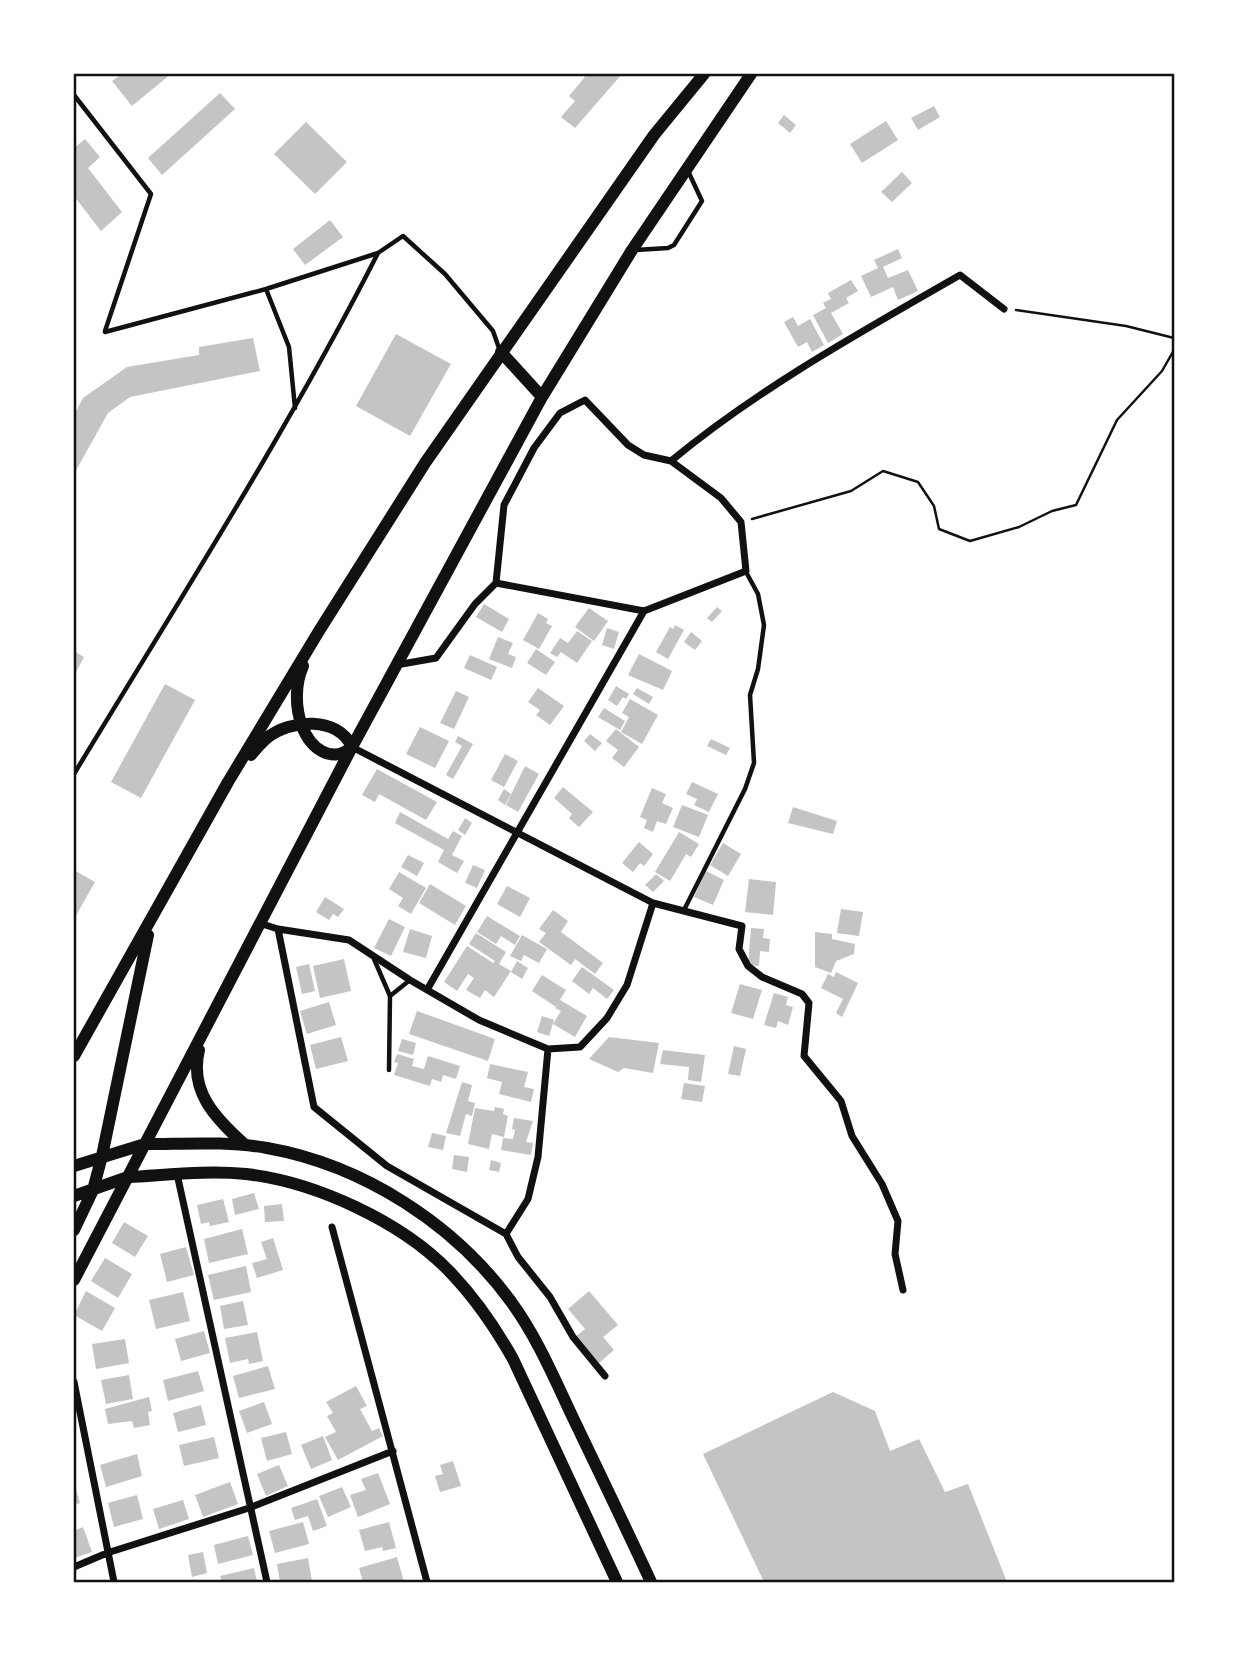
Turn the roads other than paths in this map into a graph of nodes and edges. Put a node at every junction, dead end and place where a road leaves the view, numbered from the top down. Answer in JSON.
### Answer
{"nodes":[{"id":1,"x":704,"y":74,"type":"edge"},
{"id":2,"x":751,"y":74,"type":"edge"},
{"id":3,"x":74,"y":94,"type":"edge"},
{"id":4,"x":686,"y":168,"type":"junction"},
{"id":5,"x":632,"y":250,"type":"junction"},
{"id":6,"x":378,"y":253,"type":"junction"},
{"id":7,"x":266,"y":289,"type":"junction"},
{"id":8,"x":1004,"y":309,"type":"road end"},
{"id":9,"x":500,"y":352,"type":"junction"},
{"id":10,"x":542,"y":397,"type":"junction"},
{"id":11,"x":295,"y":409,"type":"junction"},
{"id":12,"x":671,"y":461,"type":"junction"},
{"id":13,"x":746,"y":571,"type":"junction"},
{"id":14,"x":496,"y":583,"type":"junction"},
{"id":15,"x":643,"y":611,"type":"junction"},
{"id":16,"x":319,"y":631,"type":"junction"},
{"id":17,"x":396,"y":665,"type":"junction"},
{"id":18,"x":302,"y":724,"type":"junction"},
{"id":19,"x":352,"y":747,"type":"junction"},
{"id":20,"x":74,"y":774,"type":"edge"},
{"id":21,"x":228,"y":782,"type":"junction"},
{"id":22,"x":519,"y":831,"type":"junction"},
{"id":23,"x":653,"y":902,"type":"junction"},
{"id":24,"x":684,"y":910,"type":"junction"},
{"id":25,"x":156,"y":912,"type":"junction"},
{"id":26,"x":259,"y":923,"type":"junction"},
{"id":27,"x":278,"y":929,"type":"junction"},
{"id":28,"x":373,"y":956,"type":"junction"},
{"id":29,"x":410,"y":980,"type":"junction"},
{"id":30,"x":427,"y":990,"type":"junction"},
{"id":31,"x":390,"y":996,"type":"junction"},
{"id":32,"x":203,"y":1032,"type":"junction"},
{"id":33,"x":548,"y":1049,"type":"junction"},
{"id":34,"x":75,"y":1050,"type":"edge"},
{"id":35,"x":390,"y":1070,"type":"dead end"},
{"id":36,"x":145,"y":1144,"type":"junction"},
{"id":37,"x":244,"y":1144,"type":"junction"},
{"id":38,"x":102,"y":1156,"type":"junction"},
{"id":39,"x":74,"y":1166,"type":"edge"},
{"id":40,"x":177,"y":1174,"type":"junction"},
{"id":41,"x":128,"y":1177,"type":"junction"},
{"id":42,"x":93,"y":1189,"type":"junction"},
{"id":43,"x":74,"y":1196,"type":"edge"},
{"id":44,"x":332,"y":1227,"type":"dead end"},
{"id":45,"x":74,"y":1230,"type":"edge"},
{"id":46,"x":506,"y":1234,"type":"junction"},
{"id":47,"x":74,"y":1280,"type":"edge"},
{"id":48,"x":903,"y":1290,"type":"dead end"},
{"id":49,"x":605,"y":1376,"type":"dead end"},
{"id":50,"x":74,"y":1382,"type":"edge"},
{"id":51,"x":393,"y":1451,"type":"junction"},
{"id":52,"x":249,"y":1508,"type":"junction"},
{"id":53,"x":107,"y":1553,"type":"junction"},
{"id":54,"x":74,"y":1567,"type":"edge"},
{"id":55,"x":114,"y":1583,"type":"edge"},
{"id":56,"x":267,"y":1583,"type":"edge"},
{"id":57,"x":427,"y":1583,"type":"edge"},
{"id":58,"x":617,"y":1583,"type":"edge"},
{"id":59,"x":651,"y":1583,"type":"edge"}],
"edges":[{"from":1,"to":9,"type":"main road"},
{"from":2,"to":4,"type":"main road"},
{"from":3,"to":7,"type":"lane"},
{"from":4,"to":5,"type":"main road"},
{"from":4,"to":5,"type":"lane"},
{"from":5,"to":10,"type":"main road"},
{"from":6,"to":7,"type":"lane"},
{"from":6,"to":9,"type":"lane"},
{"from":6,"to":11,"type":"lane"},
{"from":7,"to":11,"type":"lane"},
{"from":8,"to":12,"type":"street"},
{"from":9,"to":10,"type":"main road"},
{"from":9,"to":16,"type":"main road"},
{"from":10,"to":17,"type":"main road"},
{"from":11,"to":20,"type":"lane"},
{"from":12,"to":13,"type":"street"},
{"from":12,"to":14,"type":"street"},
{"from":13,"to":15,"type":"street"},
{"from":13,"to":24,"type":"lane"},
{"from":14,"to":15,"type":"street"},
{"from":14,"to":17,"type":"street"},
{"from":15,"to":22,"type":"street"},
{"from":16,"to":18,"type":"main road"},
{"from":16,"to":21,"type":"main road"},
{"from":17,"to":19,"type":"main road"},
{"from":18,"to":19,"type":"main road"},
{"from":18,"to":19,"type":"main road"},
{"from":18,"to":21,"type":"main road"},
{"from":19,"to":22,"type":"street"},
{"from":19,"to":26,"type":"main road"},
{"from":21,"to":25,"type":"main road"},
{"from":22,"to":23,"type":"street"},
{"from":22,"to":30,"type":"street"},
{"from":23,"to":24,"type":"street"},
{"from":23,"to":33,"type":"street"},
{"from":24,"to":48,"type":"street"},
{"from":25,"to":34,"type":"main road"},
{"from":25,"to":38,"type":"main road"},
{"from":26,"to":27,"type":"street"},
{"from":26,"to":32,"type":"main road"},
{"from":27,"to":28,"type":"street"},
{"from":27,"to":46,"type":"street"},
{"from":28,"to":29,"type":"street"},
{"from":28,"to":31,"type":"lane"},
{"from":29,"to":30,"type":"street"},
{"from":29,"to":31,"type":"lane"},
{"from":30,"to":33,"type":"street"},
{"from":31,"to":35,"type":"lane"},
{"from":32,"to":36,"type":"main road"},
{"from":32,"to":37,"type":"main road"},
{"from":33,"to":46,"type":"street"},
{"from":36,"to":37,"type":"main road"},
{"from":36,"to":38,"type":"main road"},
{"from":36,"to":41,"type":"main road"},
{"from":37,"to":59,"type":"main road"},
{"from":38,"to":39,"type":"main road"},
{"from":38,"to":42,"type":"main road"},
{"from":40,"to":41,"type":"main road"},
{"from":40,"to":52,"type":"street"},
{"from":40,"to":58,"type":"main road"},
{"from":41,"to":42,"type":"main road"},
{"from":41,"to":47,"type":"main road"},
{"from":42,"to":43,"type":"main road"},
{"from":42,"to":45,"type":"main road"},
{"from":44,"to":51,"type":"street"},
{"from":46,"to":49,"type":"street"},
{"from":50,"to":53,"type":"street"},
{"from":51,"to":52,"type":"street"},
{"from":51,"to":57,"type":"street"},
{"from":52,"to":53,"type":"street"},
{"from":52,"to":56,"type":"street"},
{"from":53,"to":54,"type":"street"},
{"from":53,"to":55,"type":"street"}]}
